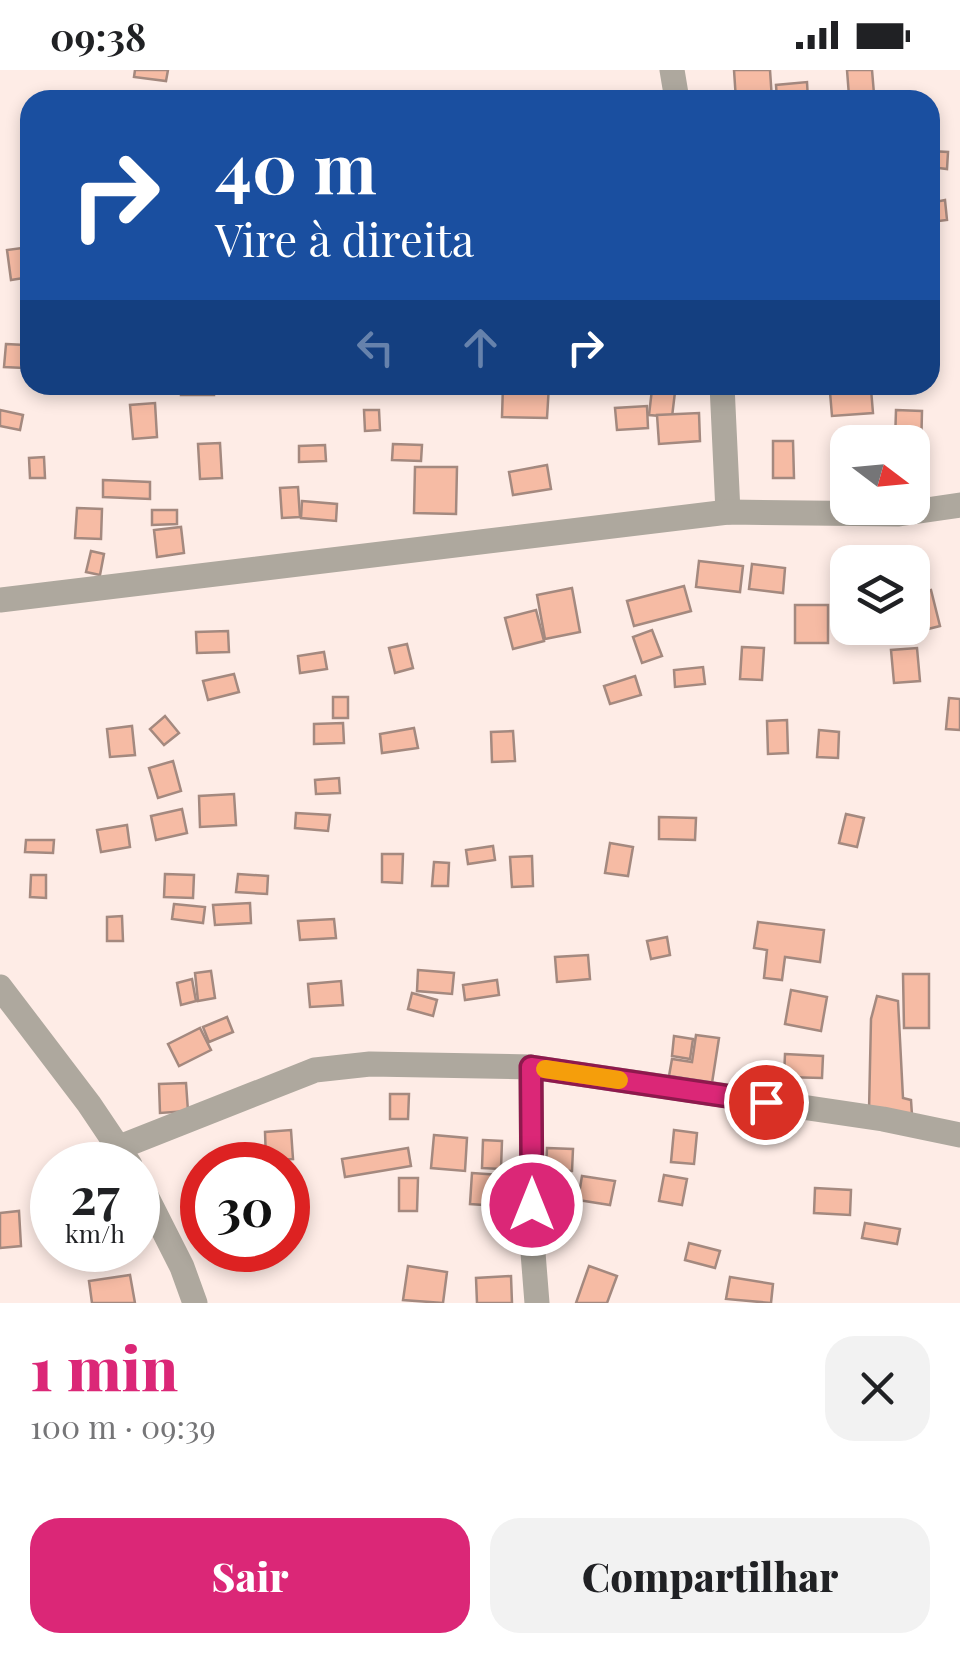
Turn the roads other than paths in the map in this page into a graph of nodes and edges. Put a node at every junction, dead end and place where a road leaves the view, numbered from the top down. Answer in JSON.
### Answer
{"nodes":[{"id":1,"x":722,"y":395,"type":"edge"},
{"id":2,"x":960,"y":505,"type":"edge"},
{"id":3,"x":728,"y":512,"type":"junction"},
{"id":4,"x":0,"y":600,"type":"edge"},
{"id":5,"x":0,"y":987,"type":"edge"},
{"id":6,"x":531,"y":1067,"type":"junction"},
{"id":7,"x":960,"y":1135,"type":"edge"},
{"id":8,"x":115,"y":1142,"type":"edge"},
{"id":9,"x":156,"y":1142,"type":"edge"},
{"id":10,"x":160,"y":1224,"type":"edge"},
{"id":11,"x":195,"y":1303,"type":"edge"},
{"id":12,"x":537,"y":1303,"type":"edge"}],
"edges":[{"from":1,"to":3,"type":"street"},
{"from":2,"to":3,"type":"street"},
{"from":3,"to":4,"type":"street"},
{"from":5,"to":8,"type":"street"},
{"from":6,"to":7,"type":"street"},
{"from":6,"to":9,"type":"street"},
{"from":6,"to":12,"type":"street"},
{"from":10,"to":11,"type":"street"}]}
